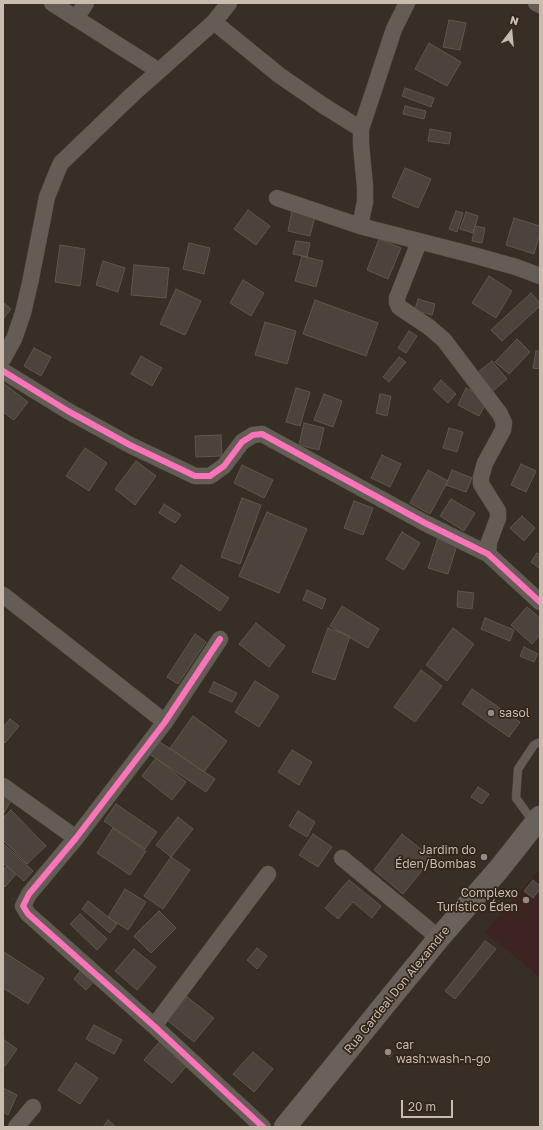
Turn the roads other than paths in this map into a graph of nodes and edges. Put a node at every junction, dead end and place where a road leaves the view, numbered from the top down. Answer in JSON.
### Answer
{"nodes":[{"id":1,"x":52,"y":3,"type":"edge"},
{"id":2,"x":86,"y":3,"type":"edge"},
{"id":3,"x":229,"y":3,"type":"edge"},
{"id":4,"x":407,"y":3,"type":"edge"},
{"id":5,"x":536,"y":3,"type":"edge"},
{"id":6,"x":540,"y":5,"type":"edge"},
{"id":7,"x":76,"y":18,"type":"junction"},
{"id":8,"x":214,"y":22,"type":"junction"},
{"id":9,"x":159,"y":71,"type":"junction"},
{"id":10,"x":361,"y":129,"type":"junction"},
{"id":11,"x":277,"y":198,"type":"dead end"},
{"id":12,"x":360,"y":226,"type":"junction"},
{"id":13,"x":419,"y":242,"type":"junction"},
{"id":14,"x":540,"y":276,"type":"edge"},
{"id":15,"x":3,"y":359,"type":"edge"},
{"id":16,"x":3,"y":371,"type":"edge"},
{"id":17,"x":488,"y":554,"type":"junction"},
{"id":18,"x":3,"y":595,"type":"edge"},
{"id":19,"x":540,"y":602,"type":"edge"},
{"id":20,"x":220,"y":639,"type":"dead end"},
{"id":21,"x":165,"y":722,"type":"junction"},
{"id":22,"x":540,"y":742,"type":"edge"},
{"id":23,"x":3,"y":786,"type":"edge"},
{"id":24,"x":537,"y":820,"type":"edge"},
{"id":25,"x":76,"y":838,"type":"junction"},
{"id":26,"x":342,"y":858,"type":"dead end"},
{"id":27,"x":268,"y":874,"type":"dead end"},
{"id":28,"x":439,"y":938,"type":"junction"},
{"id":29,"x":154,"y":1026,"type":"junction"},
{"id":30,"x":32,"y":1107,"type":"dead end"},
{"id":31,"x":16,"y":1127,"type":"edge"},
{"id":32,"x":264,"y":1127,"type":"edge"},
{"id":33,"x":285,"y":1127,"type":"edge"}],
"edges":[{"from":1,"to":7,"type":"street"},
{"from":2,"to":7,"type":"street"},
{"from":3,"to":8,"type":"street"},
{"from":4,"to":10,"type":"street"},
{"from":5,"to":6,"type":"street"},
{"from":7,"to":9,"type":"street"},
{"from":8,"to":9,"type":"street"},
{"from":8,"to":10,"type":"street"},
{"from":9,"to":15,"type":"street"},
{"from":10,"to":12,"type":"street"},
{"from":11,"to":12,"type":"street"},
{"from":12,"to":13,"type":"street"},
{"from":13,"to":14,"type":"street"},
{"from":13,"to":17,"type":"street"},
{"from":16,"to":17,"type":"street"},
{"from":17,"to":19,"type":"street"},
{"from":18,"to":21,"type":"street"},
{"from":20,"to":21,"type":"street"},
{"from":21,"to":25,"type":"street"},
{"from":22,"to":24,"type":"lane"},
{"from":23,"to":25,"type":"street"},
{"from":24,"to":28,"type":"main road","name":"Rua Cardeal Don Alexamdre"},
{"from":25,"to":29,"type":"street"},
{"from":26,"to":28,"type":"street"},
{"from":27,"to":29,"type":"street"},
{"from":28,"to":33,"type":"main road","name":"Rua Cardeal Don Alexamdre"},
{"from":29,"to":32,"type":"street"},
{"from":30,"to":31,"type":"street"}]}
